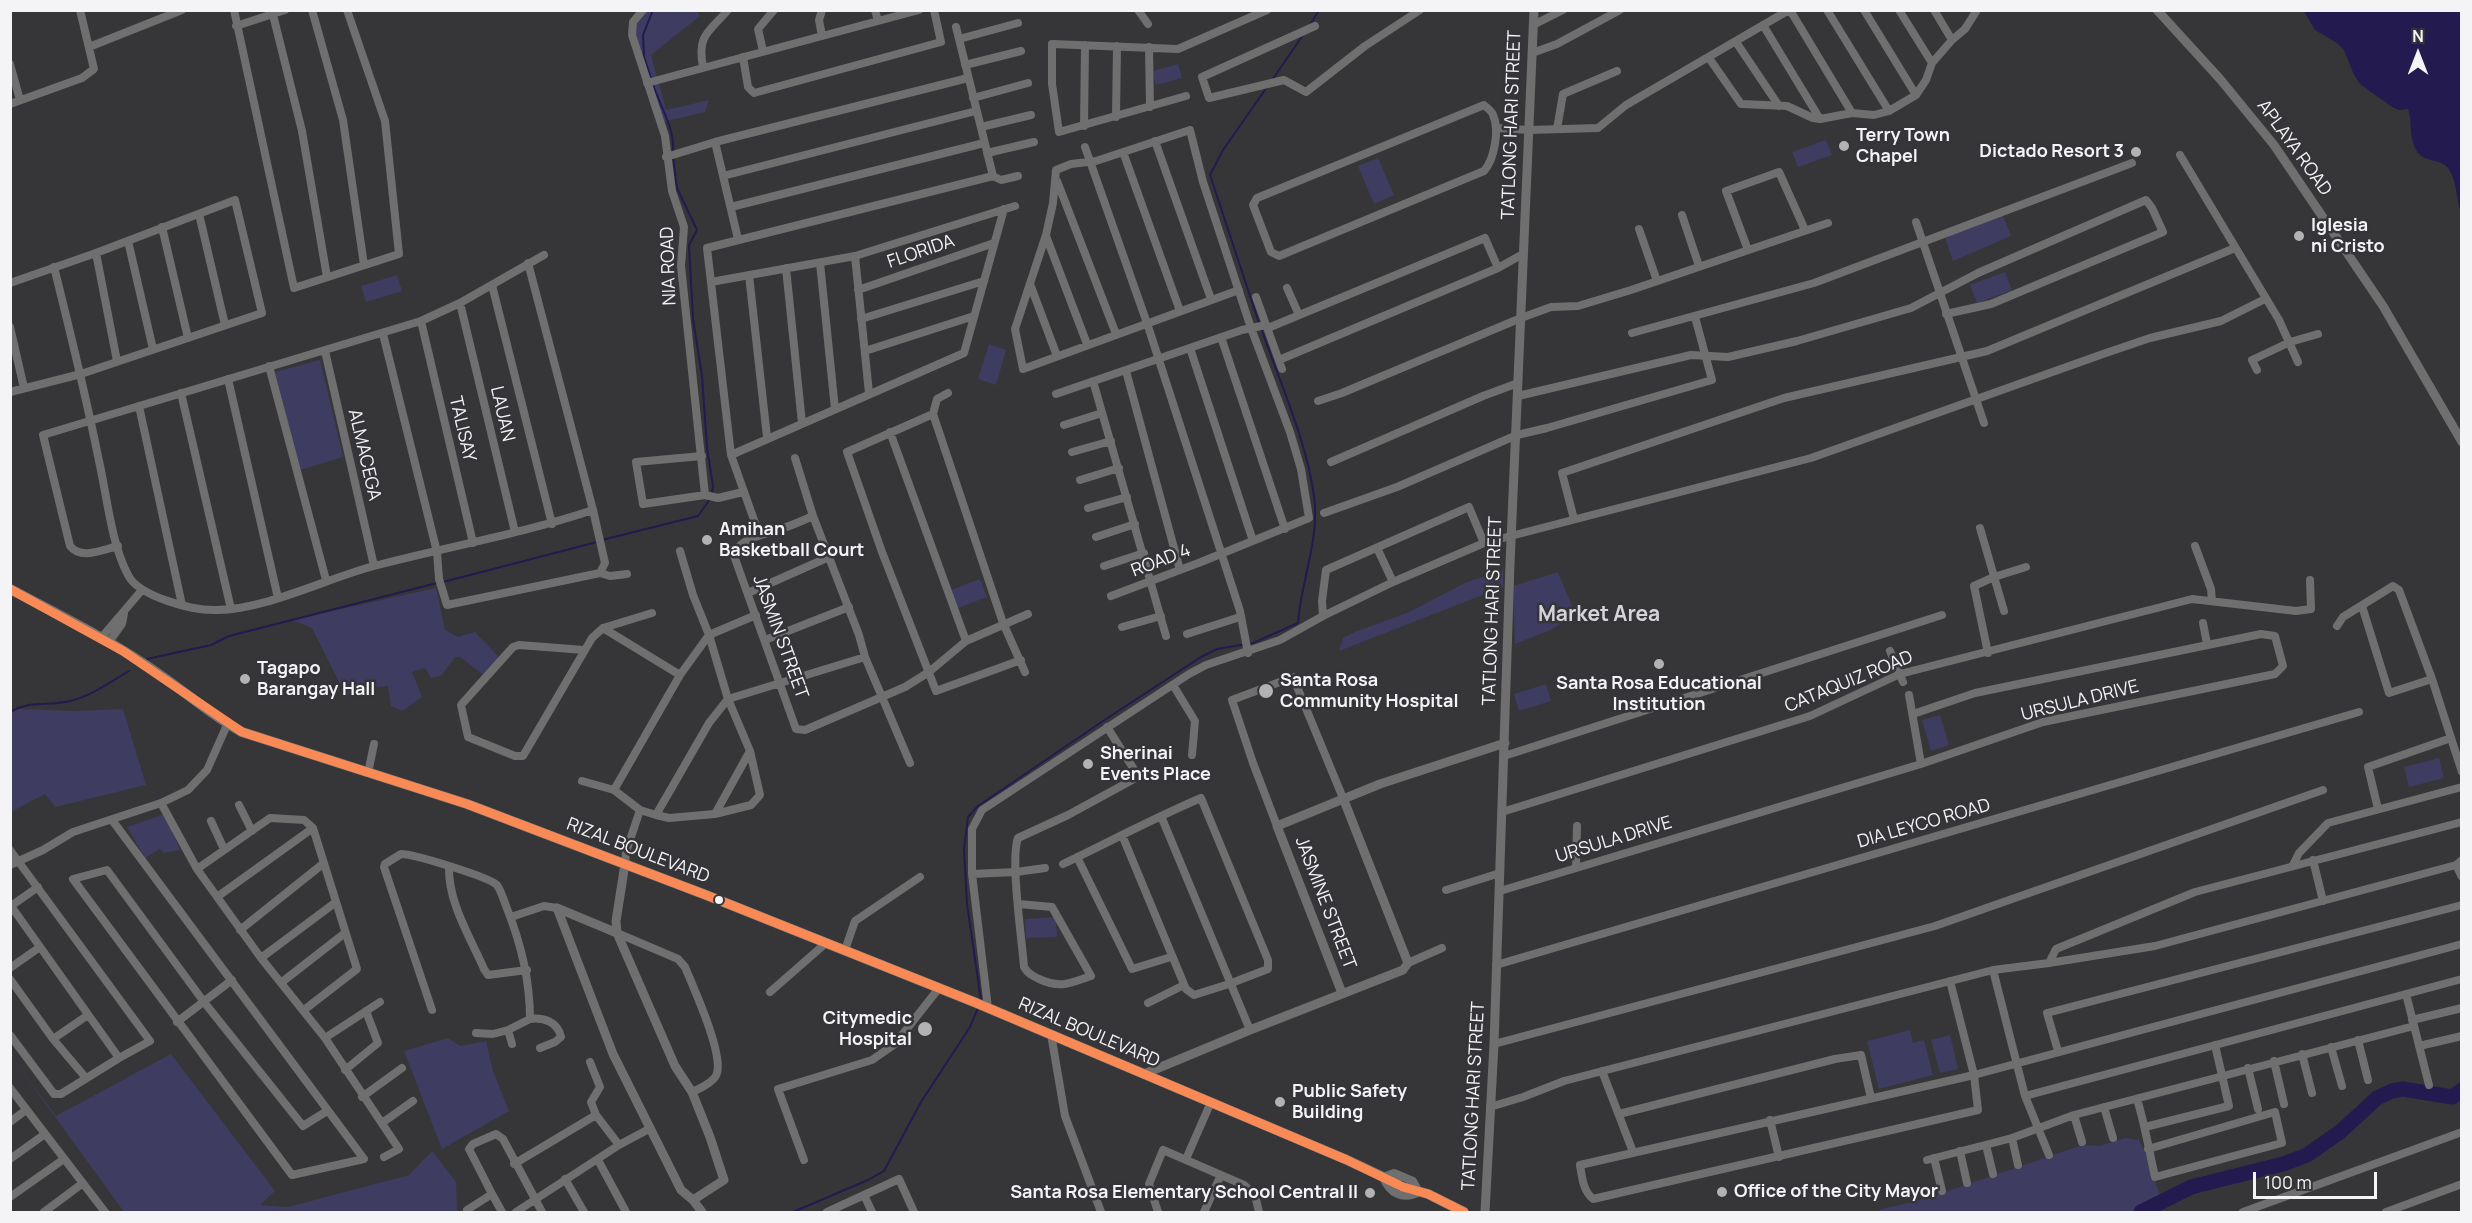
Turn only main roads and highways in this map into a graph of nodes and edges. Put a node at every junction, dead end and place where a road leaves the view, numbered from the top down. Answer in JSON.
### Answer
{"nodes":[{"id":1,"x":10,"y":589,"type":"edge"},
{"id":2,"x":1464,"y":1212,"type":"edge"}],
"edges":[{"from":1,"to":2,"type":"main road","name":"RIZAL BOULEVARD"}]}
